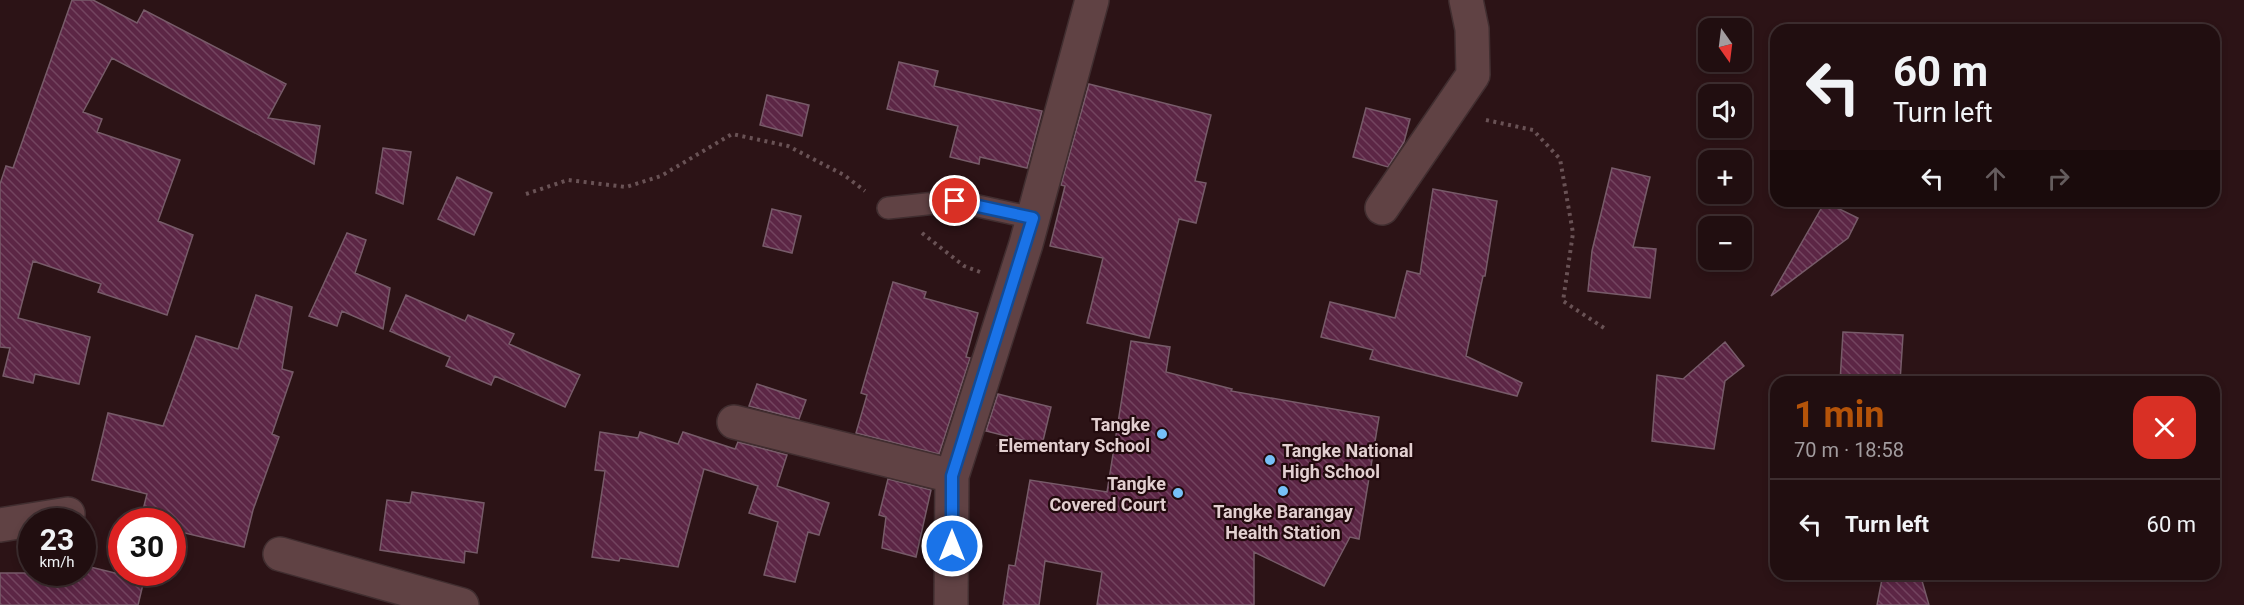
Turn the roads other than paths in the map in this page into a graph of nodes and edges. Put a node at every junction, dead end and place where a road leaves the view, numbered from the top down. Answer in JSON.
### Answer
{"nodes":[{"id":1,"x":1092,"y":0,"type":"edge"},
{"id":2,"x":1466,"y":0,"type":"edge"},
{"id":3,"x":888,"y":208,"type":"road end"},
{"id":4,"x":1382,"y":208,"type":"dead end"},
{"id":5,"x":1033,"y":218,"type":"junction"},
{"id":6,"x":734,"y":422,"type":"dead end"},
{"id":7,"x":952,"y":476,"type":"junction"},
{"id":8,"x":18,"y":522,"type":"edge"},
{"id":9,"x":0,"y":525,"type":"edge"},
{"id":10,"x":280,"y":554,"type":"dead end"},
{"id":11,"x":462,"y":605,"type":"edge"},
{"id":12,"x":951,"y":605,"type":"edge"}],
"edges":[{"from":1,"to":5,"type":"street"},
{"from":2,"to":4,"type":"street"},
{"from":3,"to":5,"type":"lane"},
{"from":5,"to":7,"type":"street"},
{"from":6,"to":7,"type":"street"},
{"from":7,"to":12,"type":"street"},
{"from":8,"to":9,"type":"street"},
{"from":10,"to":11,"type":"street"}]}
